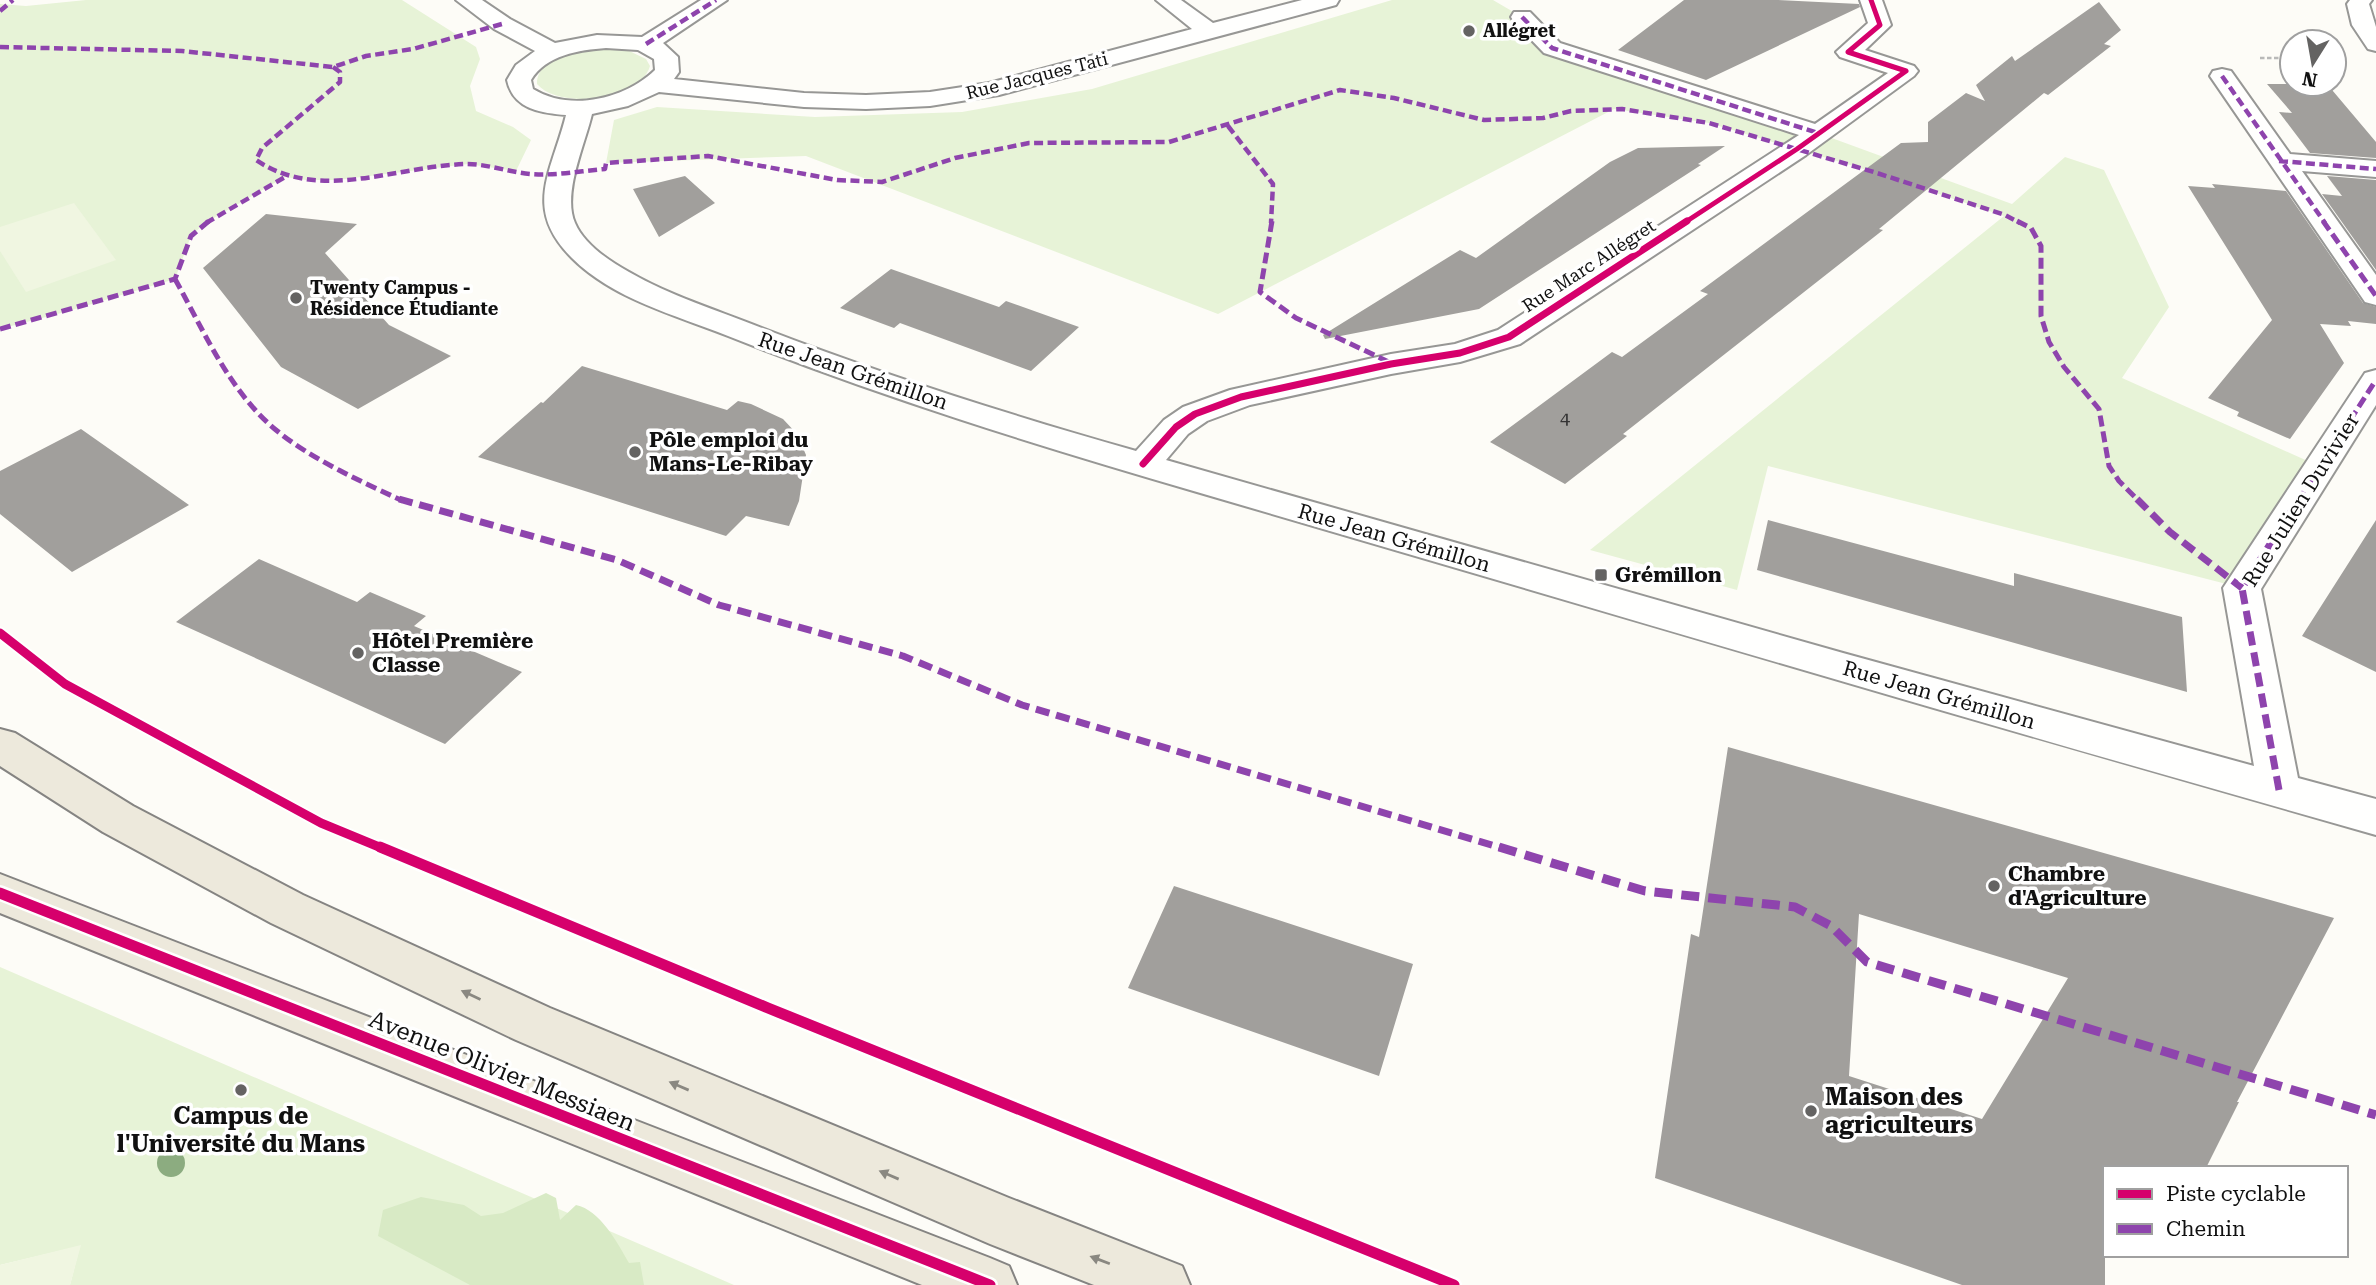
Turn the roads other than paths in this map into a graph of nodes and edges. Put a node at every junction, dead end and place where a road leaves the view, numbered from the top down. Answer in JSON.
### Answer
{"nodes":[{"id":1,"x":467,"y":0,"type":"edge"},
{"id":2,"x":716,"y":0,"type":"edge"},
{"id":3,"x":1167,"y":0,"type":"edge"},
{"id":4,"x":1328,"y":0,"type":"edge"},
{"id":5,"x":1871,"y":0,"type":"edge"},
{"id":6,"x":2353,"y":1,"type":"edge"},
{"id":7,"x":1522,"y":17,"type":"dead end"},
{"id":8,"x":1209,"y":31,"type":"junction"},
{"id":9,"x":646,"y":44,"type":"junction"},
{"id":10,"x":2376,"y":44,"type":"edge"},
{"id":11,"x":554,"y":52,"type":"junction"},
{"id":12,"x":2222,"y":76,"type":"dead end"},
{"id":13,"x":656,"y":84,"type":"junction"},
{"id":14,"x":581,"y":107,"type":"junction"},
{"id":15,"x":1818,"y":133,"type":"junction"},
{"id":16,"x":2280,"y":161,"type":"junction"},
{"id":17,"x":2376,"y":169,"type":"edge"},
{"id":18,"x":2376,"y":296,"type":"edge"},
{"id":19,"x":2376,"y":380,"type":"edge"},
{"id":20,"x":1143,"y":464,"type":"junction"},
{"id":21,"x":0,"y":745,"type":"edge"},
{"id":22,"x":2279,"y":790,"type":"junction"},
{"id":23,"x":2376,"y":817,"type":"edge"},
{"id":24,"x":0,"y":893,"type":"edge"},
{"id":25,"x":990,"y":1285,"type":"edge"},
{"id":26,"x":1163,"y":1285,"type":"edge"}],
"edges":[{"from":1,"to":11,"type":"street"},
{"from":2,"to":9,"type":"street"},
{"from":3,"to":8,"type":"street"},
{"from":4,"to":8,"type":"street","name":"Rue Jacques Tati"},
{"from":5,"to":15,"type":"street","name":"Rue Marc Allégret"},
{"from":6,"to":10,"type":"street"},
{"from":7,"to":15,"type":"street"},
{"from":8,"to":13,"type":"street","name":"Rue Jacques Tati"},
{"from":9,"to":11,"type":"street"},
{"from":9,"to":13,"type":"street"},
{"from":11,"to":14,"type":"street"},
{"from":12,"to":16,"type":"street"},
{"from":13,"to":14,"type":"street"},
{"from":14,"to":20,"type":"street","name":"Rue Jean Grémillon"},
{"from":15,"to":20,"type":"street","name":"Rue Marc Allégret"},
{"from":16,"to":17,"type":"street"},
{"from":16,"to":18,"type":"street"},
{"from":19,"to":22,"type":"street","name":"Rue Julien Duvivier"},
{"from":20,"to":22,"type":"street","name":"Rue Jean Grémillon"},
{"from":26,"to":21,"type":"main road","one_way":true},
{"from":22,"to":23,"type":"street","name":"Rue Jean Grémillon"},
{"from":24,"to":25,"type":"main road","name":"Avenue Olivier Messiaen"}]}
